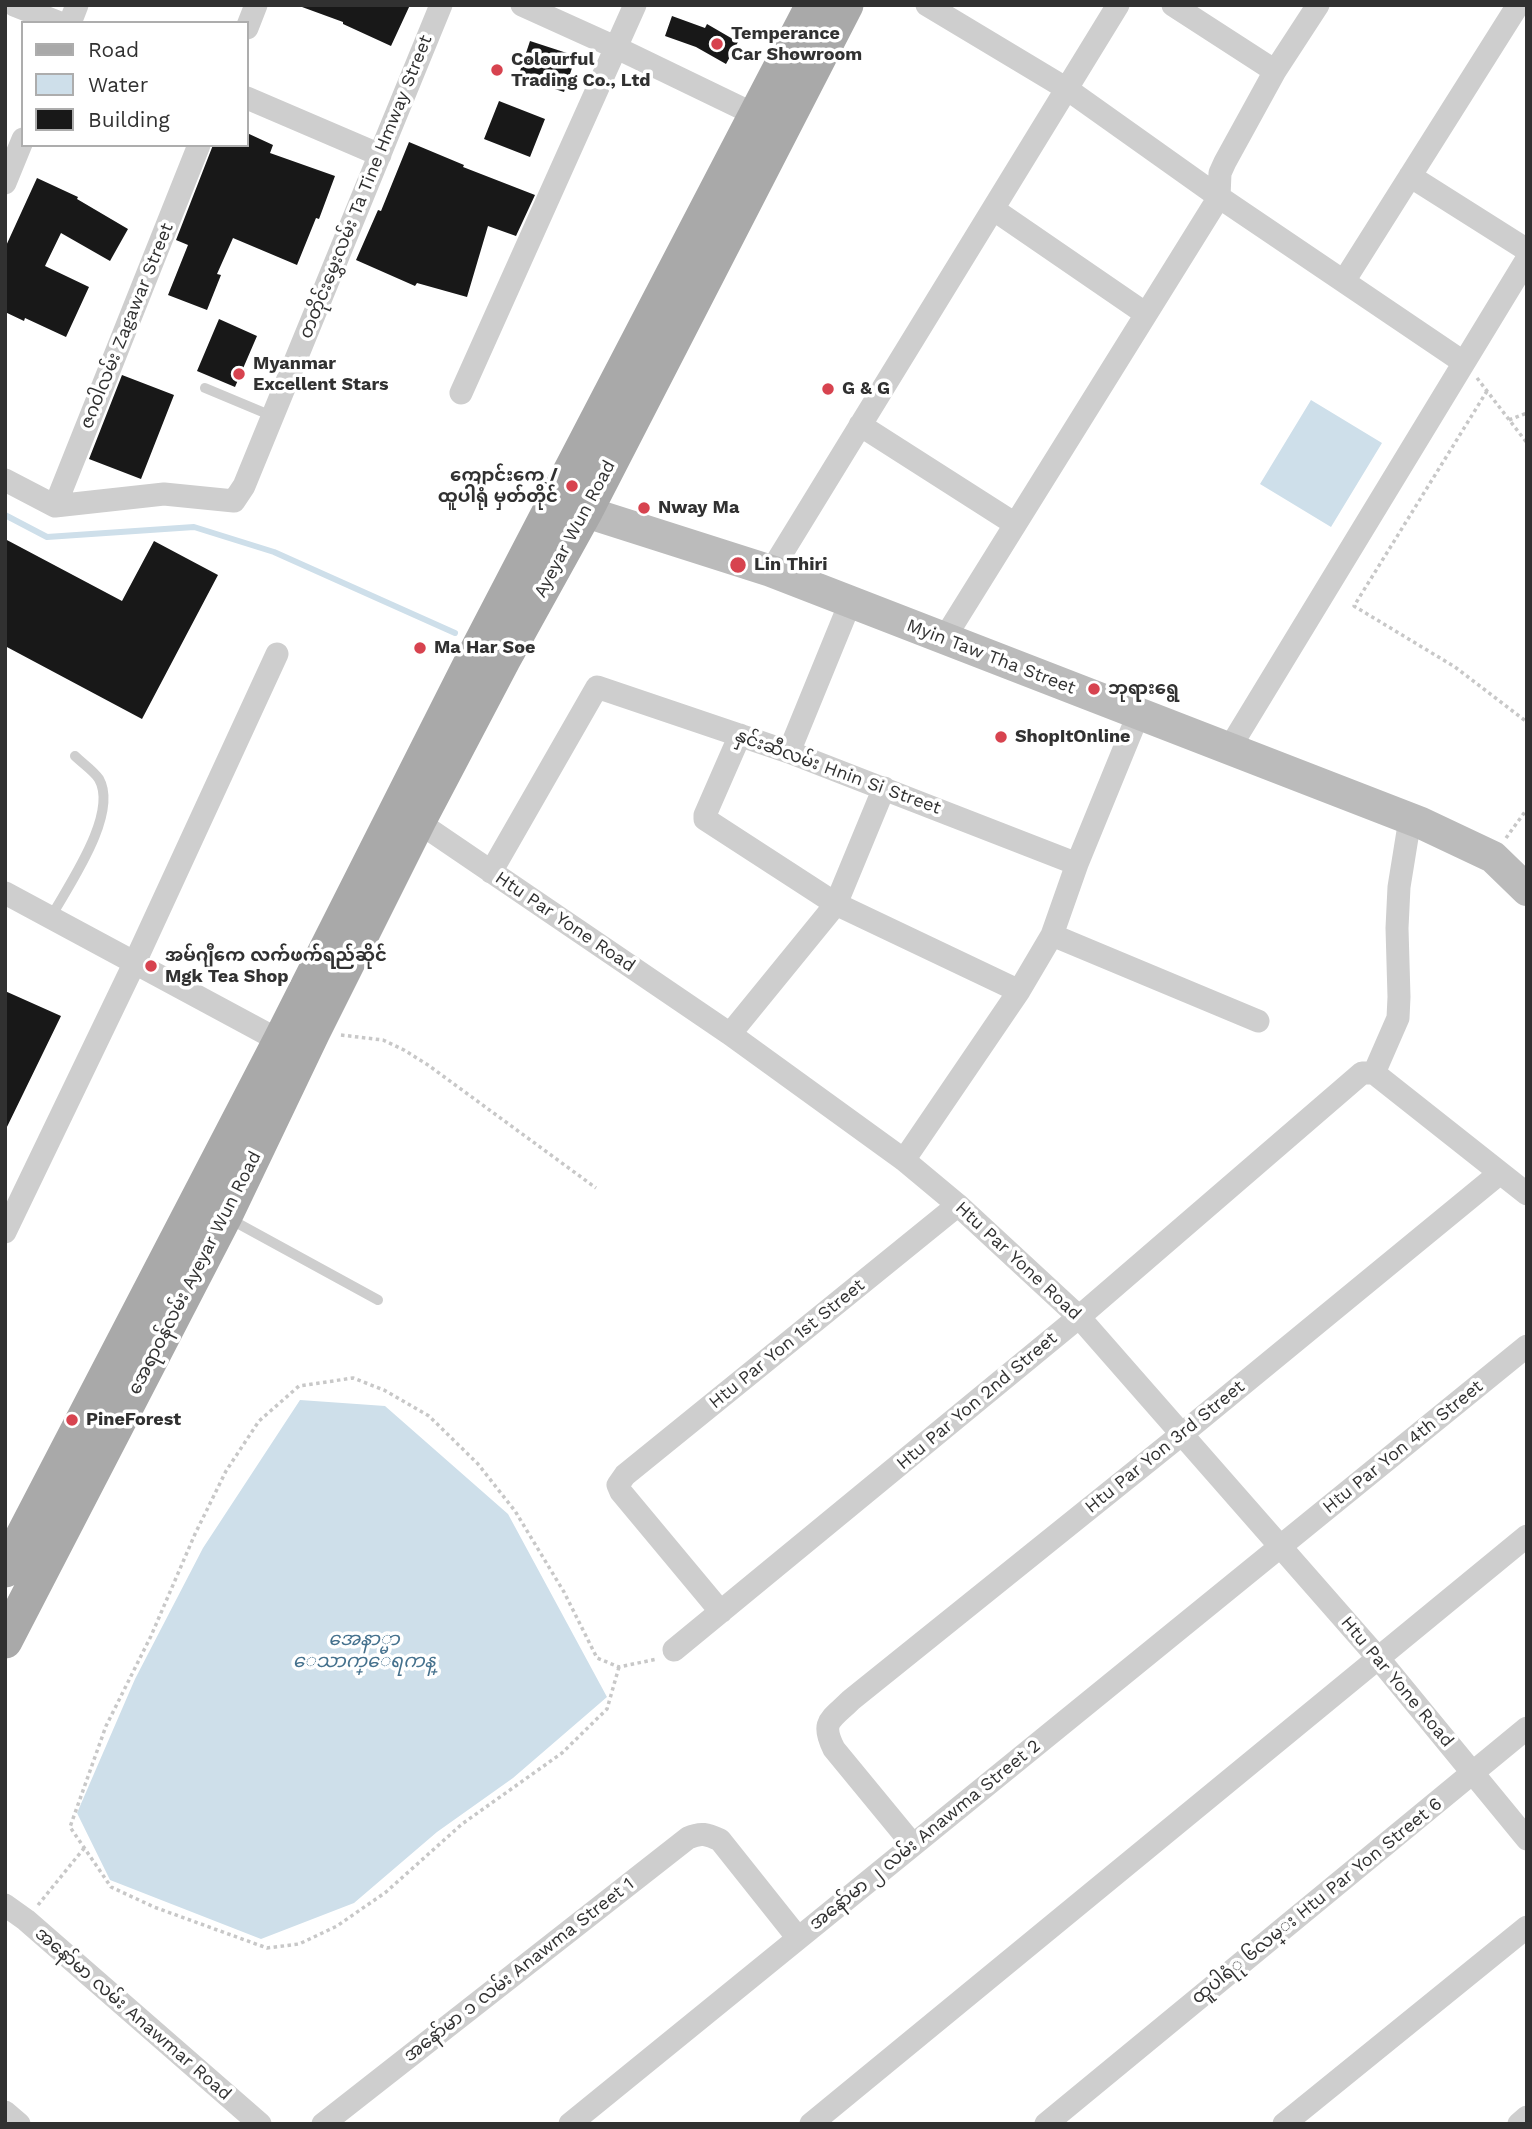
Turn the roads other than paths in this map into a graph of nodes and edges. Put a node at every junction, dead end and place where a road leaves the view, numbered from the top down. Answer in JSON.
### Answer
{"nodes":[{"id":1,"x":14,"y":5,"type":"edge"},
{"id":2,"x":256,"y":5,"type":"edge"},
{"id":3,"x":441,"y":5,"type":"edge"},
{"id":4,"x":522,"y":5,"type":"edge"},
{"id":5,"x":635,"y":5,"type":"edge"},
{"id":6,"x":813,"y":5,"type":"edge"},
{"id":7,"x":846,"y":5,"type":"edge"},
{"id":8,"x":928,"y":5,"type":"edge"},
{"id":9,"x":1118,"y":5,"type":"edge"},
{"id":10,"x":1173,"y":5,"type":"edge"},
{"id":11,"x":1318,"y":5,"type":"edge"},
{"id":12,"x":1518,"y":5,"type":"edge"},
{"id":13,"x":55,"y":21,"type":"edge"},
{"id":14,"x":248,"y":25,"type":"edge"},
{"id":15,"x":617,"y":48,"type":"junction"},
{"id":16,"x":1275,"y":71,"type":"junction"},
{"id":17,"x":1067,"y":89,"type":"junction"},
{"id":18,"x":248,"y":99,"type":"edge"},
{"id":19,"x":769,"y":121,"type":"junction"},
{"id":20,"x":21,"y":144,"type":"edge"},
{"id":21,"x":198,"y":147,"type":"edge"},
{"id":22,"x":380,"y":155,"type":"junction"},
{"id":23,"x":1410,"y":176,"type":"junction"},
{"id":24,"x":5,"y":183,"type":"edge"},
{"id":25,"x":1219,"y":197,"type":"junction"},
{"id":26,"x":993,"y":209,"type":"junction"},
{"id":27,"x":1527,"y":250,"type":"edge"},
{"id":28,"x":1527,"y":260,"type":"edge"},
{"id":29,"x":1344,"y":281,"type":"junction"},
{"id":30,"x":1146,"y":314,"type":"junction"},
{"id":31,"x":1463,"y":362,"type":"junction"},
{"id":32,"x":205,"y":388,"type":"dead end"},
{"id":33,"x":461,"y":393,"type":"dead end"},
{"id":34,"x":272,"y":416,"type":"junction"},
{"id":35,"x":860,"y":425,"type":"junction"},
{"id":36,"x":5,"y":480,"type":"edge"},
{"id":37,"x":55,"y":506,"type":"junction"},
{"id":38,"x":571,"y":507,"type":"junction"},
{"id":39,"x":1016,"y":524,"type":"junction"},
{"id":40,"x":771,"y":571,"type":"junction"},
{"id":41,"x":850,"y":603,"type":"junction"},
{"id":42,"x":944,"y":639,"type":"junction"},
{"id":43,"x":277,"y":654,"type":"dead end"},
{"id":44,"x":1138,"y":715,"type":"junction"},
{"id":45,"x":740,"y":735,"type":"junction"},
{"id":46,"x":1229,"y":749,"type":"junction"},
{"id":47,"x":789,"y":752,"type":"junction"},
{"id":48,"x":75,"y":756,"type":"dead end"},
{"id":49,"x":884,"y":788,"type":"junction"},
{"id":50,"x":408,"y":814,"type":"junction"},
{"id":51,"x":1410,"y":819,"type":"junction"},
{"id":52,"x":1077,"y":864,"type":"junction"},
{"id":53,"x":491,"y":872,"type":"junction"},
{"id":54,"x":1527,"y":890,"type":"edge"},
{"id":55,"x":6,"y":895,"type":"edge"},
{"id":56,"x":835,"y":904,"type":"junction"},
{"id":57,"x":51,"y":917,"type":"junction"},
{"id":58,"x":1052,"y":935,"type":"junction"},
{"id":59,"x":135,"y":962,"type":"junction"},
{"id":60,"x":1019,"y":991,"type":"junction"},
{"id":61,"x":1258,"y":1021,"type":"dead end"},
{"id":62,"x":730,"y":1034,"type":"junction"},
{"id":63,"x":299,"y":1042,"type":"junction"},
{"id":64,"x":1374,"y":1073,"type":"junction"},
{"id":65,"x":904,"y":1160,"type":"junction"},
{"id":66,"x":1500,"y":1173,"type":"junction"},
{"id":67,"x":1527,"y":1194,"type":"edge"},
{"id":68,"x":958,"y":1205,"type":"junction"},
{"id":69,"x":225,"y":1216,"type":"junction"},
{"id":70,"x":5,"y":1232,"type":"edge"},
{"id":71,"x":378,"y":1300,"type":"dead end"},
{"id":72,"x":1079,"y":1317,"type":"junction"},
{"id":73,"x":1527,"y":1346,"type":"edge"},
{"id":74,"x":1182,"y":1434,"type":"junction"},
{"id":75,"x":1527,"y":1536,"type":"edge"},
{"id":76,"x":1280,"y":1547,"type":"junction"},
{"id":77,"x":5,"y":1570,"type":"edge"},
{"id":78,"x":722,"y":1612,"type":"junction"},
{"id":79,"x":5,"y":1641,"type":"edge"},
{"id":80,"x":674,"y":1650,"type":"road end"},
{"id":81,"x":1379,"y":1659,"type":"junction"},
{"id":82,"x":1527,"y":1728,"type":"edge"},
{"id":83,"x":1472,"y":1773,"type":"junction"},
{"id":84,"x":1527,"y":1839,"type":"edge"},
{"id":85,"x":913,"y":1845,"type":"junction"},
{"id":86,"x":5,"y":1905,"type":"edge"},
{"id":87,"x":1527,"y":1927,"type":"edge"},
{"id":88,"x":798,"y":1938,"type":"junction"},
{"id":89,"x":5,"y":2112,"type":"edge"},
{"id":90,"x":1527,"y":2117,"type":"edge"},
{"id":91,"x":19,"y":2124,"type":"edge"},
{"id":92,"x":260,"y":2124,"type":"edge"},
{"id":93,"x":323,"y":2124,"type":"edge"},
{"id":94,"x":570,"y":2124,"type":"edge"},
{"id":95,"x":811,"y":2124,"type":"edge"},
{"id":96,"x":1046,"y":2124,"type":"edge"},
{"id":97,"x":1284,"y":2124,"type":"edge"},
{"id":98,"x":1519,"y":2124,"type":"edge"}],
"edges":[{"from":1,"to":13,"type":"street"},
{"from":2,"to":14,"type":"street"},
{"from":3,"to":22,"type":"street","name":"တတိုင်းမွှေးလမ်း Ta Tine Hmway Street"},
{"from":4,"to":15,"type":"street"},
{"from":5,"to":15,"type":"street"},
{"from":6,"to":19,"type":"main road","name":"Ayeyar Wun Road"},
{"from":7,"to":19,"type":"main road","name":"Ayeyar Wun Road"},
{"from":8,"to":17,"type":"street"},
{"from":9,"to":17,"type":"street"},
{"from":10,"to":16,"type":"street"},
{"from":11,"to":16,"type":"street"},
{"from":12,"to":23,"type":"street"},
{"from":15,"to":19,"type":"street"},
{"from":15,"to":33,"type":"street"},
{"from":16,"to":25,"type":"street"},
{"from":17,"to":25,"type":"street"},
{"from":17,"to":26,"type":"street"},
{"from":18,"to":22,"type":"street"},
{"from":19,"to":38,"type":"main road","name":"Ayeyar Wun Road"},
{"from":20,"to":24,"type":"street"},
{"from":21,"to":37,"type":"street","name":"ဇဂဝါလမ်း Zagawar Street"},
{"from":22,"to":34,"type":"street","name":"တတိုင်းမွှေးလမ်း Ta Tine Hmway Street"},
{"from":23,"to":27,"type":"street"},
{"from":23,"to":29,"type":"street"},
{"from":25,"to":29,"type":"street"},
{"from":25,"to":30,"type":"street"},
{"from":26,"to":30,"type":"street"},
{"from":26,"to":35,"type":"street"},
{"from":28,"to":31,"type":"street"},
{"from":29,"to":31,"type":"street"},
{"from":30,"to":39,"type":"street"},
{"from":31,"to":46,"type":"street"},
{"from":32,"to":34,"type":"lane"},
{"from":34,"to":37,"type":"street","name":"တတိုင်းမွှေးလမ်း Ta Tine Hmway Street"},
{"from":35,"to":39,"type":"street"},
{"from":35,"to":40,"type":"street"},
{"from":36,"to":37,"type":"street"},
{"from":38,"to":40,"type":"main road","name":"Myin Taw Tha Street"},
{"from":38,"to":50,"type":"main road","name":"Ayeyar Wun Road"},
{"from":39,"to":42,"type":"street"},
{"from":40,"to":41,"type":"main road","name":"Myin Taw Tha Street"},
{"from":41,"to":42,"type":"main road","name":"Myin Taw Tha Street"},
{"from":41,"to":47,"type":"street"},
{"from":42,"to":44,"type":"main road","name":"Myin Taw Tha Street"},
{"from":43,"to":59,"type":"street"},
{"from":44,"to":46,"type":"main road","name":"Myin Taw Tha Street"},
{"from":44,"to":52,"type":"street"},
{"from":45,"to":47,"type":"street","name":"နှင်းဆီလမ်း Hnin Si Street"},
{"from":45,"to":53,"type":"street","name":"နှင်းဆီလမ်း Hnin Si Street"},
{"from":45,"to":56,"type":"street"},
{"from":46,"to":51,"type":"main road","name":"Myin Taw Tha Street"},
{"from":47,"to":49,"type":"street","name":"နှင်းဆီလမ်း Hnin Si Street"},
{"from":48,"to":57,"type":"lane"},
{"from":49,"to":52,"type":"street","name":"နှင်းဆီလမ်း Hnin Si Street"},
{"from":49,"to":56,"type":"street"},
{"from":50,"to":53,"type":"street","name":"Htu Par Yone Road"},
{"from":50,"to":63,"type":"main road","name":"Ayeyar Wun Road"},
{"from":51,"to":54,"type":"main road","name":"Myin Taw Tha Street"},
{"from":51,"to":64,"type":"street"},
{"from":52,"to":58,"type":"street"},
{"from":53,"to":62,"type":"street","name":"Htu Par Yone Road"},
{"from":55,"to":57,"type":"street"},
{"from":56,"to":60,"type":"street"},
{"from":56,"to":62,"type":"street"},
{"from":57,"to":59,"type":"street"},
{"from":58,"to":60,"type":"street"},
{"from":58,"to":61,"type":"street"},
{"from":59,"to":63,"type":"street"},
{"from":59,"to":70,"type":"street"},
{"from":60,"to":65,"type":"street"},
{"from":62,"to":65,"type":"street","name":"Htu Par Yone Road"},
{"from":63,"to":69,"type":"main road","name":"အေရာဝန်လမ်း Ayeyar Wun Road"},
{"from":63,"to":77,"type":"main road","name":"အေရာဝန်လမ်း Ayeyar Wun Road"},
{"from":64,"to":66,"type":"street"},
{"from":64,"to":72,"type":"street","name":"Htu Par Yon 2nd Street"},
{"from":65,"to":68,"type":"street","name":"Htu Par Yone Road"},
{"from":66,"to":67,"type":"street"},
{"from":66,"to":74,"type":"street","name":"Htu Par Yon 3rd Street"},
{"from":68,"to":72,"type":"street","name":"Htu Par Yone Road"},
{"from":68,"to":78,"type":"street","name":"Htu Par Yon 1st Street"},
{"from":69,"to":71,"type":"lane"},
{"from":69,"to":79,"type":"main road","name":"အေရာဝန်လမ်း Ayeyar Wun Road"},
{"from":72,"to":74,"type":"street","name":"Htu Par Yone Road"},
{"from":72,"to":78,"type":"street","name":"Htu Par Yon 2nd Street"},
{"from":73,"to":76,"type":"street","name":"Htu Par Yon 4th Street"},
{"from":74,"to":76,"type":"street","name":"Htu Par Yone Road"},
{"from":74,"to":85,"type":"street","name":"Htu Par Yon 3rd Street"},
{"from":75,"to":81,"type":"street"},
{"from":76,"to":81,"type":"street","name":"Htu Par Yone Road"},
{"from":76,"to":85,"type":"street","name":"အနော်မာ ၂ လမ်း Anawma Street 2"},
{"from":78,"to":80,"type":"street","name":"Htu Par Yon 2nd Street"},
{"from":81,"to":83,"type":"street","name":"Htu Par Yone Road"},
{"from":81,"to":95,"type":"street"},
{"from":82,"to":83,"type":"street","name":"ထူပါရံု ၆လမ္း Htu Par Yon Street 6"},
{"from":83,"to":84,"type":"street","name":"Htu Par Yone Road"},
{"from":83,"to":96,"type":"street","name":"ထူပါရံု ၆လမ္း Htu Par Yon Street 6"},
{"from":85,"to":88,"type":"street","name":"အနော်မာ ၂ လမ်း Anawma Street 2"},
{"from":86,"to":92,"type":"street","name":"အနော်မာ လမ်း Anawmar Road"},
{"from":87,"to":97,"type":"street"},
{"from":88,"to":93,"type":"street","name":"အနော်မာ ၁ လမ်း Anawma Street 1"},
{"from":88,"to":94,"type":"street","name":"အနော်မာ ၂ လမ်း Anawma Street 2"},
{"from":89,"to":91,"type":"street"},
{"from":90,"to":98,"type":"street"}]}
